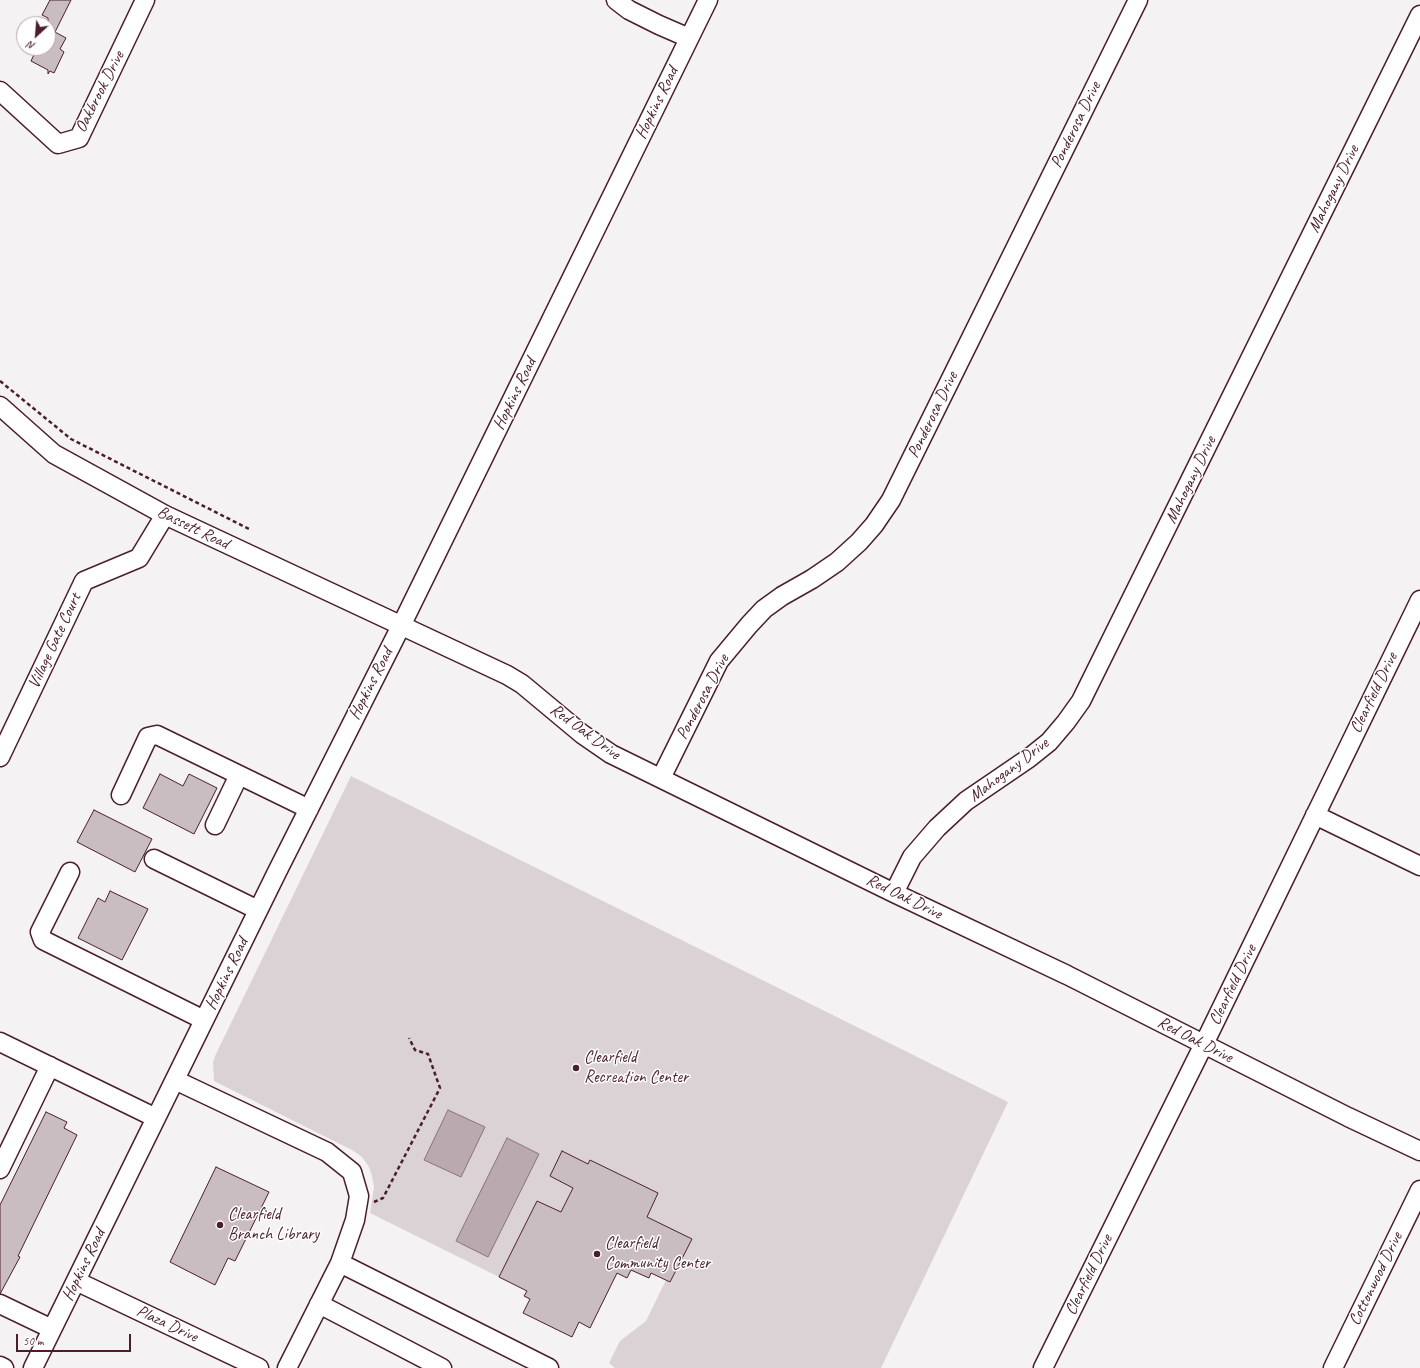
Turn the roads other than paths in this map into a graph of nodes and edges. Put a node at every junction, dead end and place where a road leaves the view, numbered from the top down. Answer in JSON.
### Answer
{"nodes":[{"id":1,"x":145,"y":0,"type":"edge"},
{"id":2,"x":616,"y":0,"type":"edge"},
{"id":3,"x":708,"y":0,"type":"edge"},
{"id":4,"x":1138,"y":0,"type":"edge"},
{"id":5,"x":1420,"y":15,"type":"edge"},
{"id":6,"x":689,"y":38,"type":"junction"},
{"id":7,"x":0,"y":92,"type":"edge"},
{"id":8,"x":0,"y":406,"type":"edge"},
{"id":9,"x":164,"y":515,"type":"junction"},
{"id":10,"x":1420,"y":600,"type":"edge"},
{"id":11,"x":401,"y":626,"type":"junction"},
{"id":12,"x":0,"y":757,"type":"edge"},
{"id":13,"x":239,"y":775,"type":"junction"},
{"id":14,"x":661,"y":778,"type":"junction"},
{"id":15,"x":121,"y":795,"type":"dead end"},
{"id":16,"x":309,"y":809,"type":"junction"},
{"id":17,"x":1315,"y":814,"type":"junction"},
{"id":18,"x":215,"y":825,"type":"dead end"},
{"id":19,"x":154,"y":859,"type":"dead end"},
{"id":20,"x":1420,"y":866,"type":"edge"},
{"id":21,"x":70,"y":872,"type":"dead end"},
{"id":22,"x":894,"y":892,"type":"junction"},
{"id":23,"x":258,"y":910,"type":"junction"},
{"id":24,"x":204,"y":1020,"type":"junction"},
{"id":25,"x":1204,"y":1044,"type":"junction"},
{"id":26,"x":2,"y":1048,"type":"edge"},
{"id":27,"x":50,"y":1066,"type":"junction"},
{"id":28,"x":175,"y":1080,"type":"junction"},
{"id":29,"x":156,"y":1118,"type":"junction"},
{"id":30,"x":1420,"y":1151,"type":"edge"},
{"id":31,"x":0,"y":1169,"type":"edge"},
{"id":32,"x":1420,"y":1190,"type":"edge"},
{"id":33,"x":340,"y":1262,"type":"junction"},
{"id":34,"x":76,"y":1281,"type":"junction"},
{"id":35,"x":0,"y":1304,"type":"edge"},
{"id":36,"x":319,"y":1304,"type":"junction"},
{"id":37,"x":52,"y":1329,"type":"junction"},
{"id":38,"x":0,"y":1366,"type":"edge"},
{"id":39,"x":4,"y":1368,"type":"edge"},
{"id":40,"x":34,"y":1368,"type":"edge"},
{"id":41,"x":259,"y":1368,"type":"edge"},
{"id":42,"x":286,"y":1368,"type":"edge"},
{"id":43,"x":442,"y":1368,"type":"edge"},
{"id":44,"x":550,"y":1368,"type":"edge"},
{"id":45,"x":1043,"y":1368,"type":"edge"},
{"id":46,"x":1333,"y":1368,"type":"edge"}],
"edges":[{"from":1,"to":7,"type":"street","name":"Oakbrook Drive"},
{"from":2,"to":6,"type":"street"},
{"from":3,"to":6,"type":"street","name":"Hopkins Road"},
{"from":4,"to":14,"type":"street","name":"Ponderosa Drive"},
{"from":5,"to":22,"type":"street","name":"Mahogany Drive"},
{"from":6,"to":11,"type":"street","name":"Hopkins Road"},
{"from":8,"to":9,"type":"street","name":"Bassett Road"},
{"from":9,"to":11,"type":"street","name":"Bassett Road"},
{"from":9,"to":12,"type":"street","name":"Village Gate Court"},
{"from":10,"to":17,"type":"street","name":"Clearfield Drive"},
{"from":11,"to":14,"type":"street","name":"Red Oak Drive"},
{"from":11,"to":16,"type":"street","name":"Hopkins Road"},
{"from":13,"to":15,"type":"street"},
{"from":13,"to":16,"type":"street"},
{"from":13,"to":18,"type":"street"},
{"from":14,"to":22,"type":"street","name":"Red Oak Drive"},
{"from":16,"to":23,"type":"street","name":"Hopkins Road"},
{"from":17,"to":20,"type":"street"},
{"from":17,"to":25,"type":"street","name":"Clearfield Drive"},
{"from":19,"to":23,"type":"street"},
{"from":21,"to":24,"type":"street"},
{"from":22,"to":25,"type":"street","name":"Red Oak Drive"},
{"from":23,"to":24,"type":"street","name":"Hopkins Road"},
{"from":24,"to":28,"type":"street","name":"Hopkins Road"},
{"from":25,"to":30,"type":"street","name":"Red Oak Drive"},
{"from":25,"to":45,"type":"street","name":"Clearfield Drive"},
{"from":26,"to":27,"type":"street"},
{"from":27,"to":29,"type":"street"},
{"from":27,"to":31,"type":"street"},
{"from":28,"to":29,"type":"street","name":"Hopkins Road"},
{"from":28,"to":33,"type":"street"},
{"from":29,"to":34,"type":"street","name":"Hopkins Road"},
{"from":32,"to":46,"type":"street","name":"Cottonwood Drive"},
{"from":33,"to":36,"type":"street"},
{"from":33,"to":44,"type":"street"},
{"from":34,"to":37,"type":"street","name":"Hopkins Road"},
{"from":34,"to":41,"type":"street","name":"Plaza Drive"},
{"from":35,"to":37,"type":"street"},
{"from":36,"to":42,"type":"street"},
{"from":36,"to":43,"type":"street"},
{"from":37,"to":40,"type":"street","name":"Hopkins Road"},
{"from":38,"to":39,"type":"street"}]}
